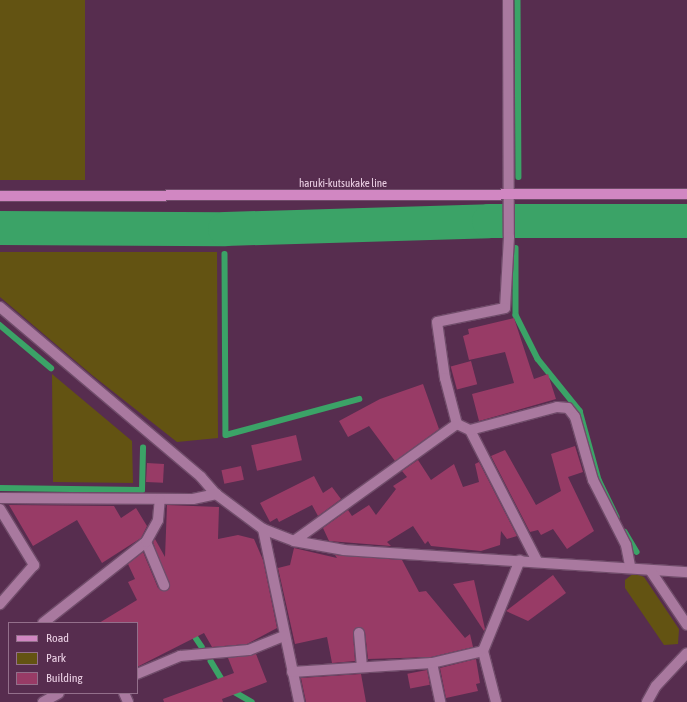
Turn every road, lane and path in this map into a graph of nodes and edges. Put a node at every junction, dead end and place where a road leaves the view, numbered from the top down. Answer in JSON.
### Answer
{"nodes":[{"id":1,"x":508,"y":0,"type":"edge"},
{"id":2,"x":687,"y":194,"type":"edge"},
{"id":3,"x":509,"y":195,"type":"junction"},
{"id":4,"x":0,"y":196,"type":"edge"},
{"id":5,"x":0,"y":307,"type":"edge"},
{"id":6,"x":457,"y":424,"type":"junction"},
{"id":7,"x":470,"y":430,"type":"junction"},
{"id":8,"x":216,"y":494,"type":"junction"},
{"id":9,"x":0,"y":498,"type":"edge"},
{"id":10,"x":160,"y":499,"type":"junction"},
{"id":11,"x":0,"y":508,"type":"edge"},
{"id":12,"x":264,"y":529,"type":"junction"},
{"id":13,"x":146,"y":542,"type":"junction"},
{"id":14,"x":294,"y":542,"type":"junction"},
{"id":15,"x":520,"y":560,"type":"junction"},
{"id":16,"x":537,"y":561,"type":"junction"},
{"id":17,"x":630,"y":566,"type":"junction"},
{"id":18,"x":650,"y":570,"type":"junction"},
{"id":19,"x":687,"y":572,"type":"edge"},
{"id":20,"x":164,"y":585,"type":"dead end"},
{"id":21,"x":0,"y":604,"type":"edge"},
{"id":22,"x":44,"y":622,"type":"edge"},
{"id":23,"x":687,"y":626,"type":"edge"},
{"id":24,"x":359,"y":633,"type":"dead end"},
{"id":25,"x":284,"y":636,"type":"junction"},
{"id":26,"x":483,"y":651,"type":"junction"},
{"id":27,"x":687,"y":652,"type":"edge"},
{"id":28,"x":432,"y":663,"type":"junction"},
{"id":29,"x":362,"y":666,"type":"junction"},
{"id":30,"x":292,"y":672,"type":"junction"},
{"id":31,"x":138,"y":674,"type":"edge"},
{"id":32,"x":57,"y":694,"type":"edge"},
{"id":33,"x":43,"y":702,"type":"edge"},
{"id":34,"x":299,"y":702,"type":"edge"},
{"id":35,"x":440,"y":702,"type":"edge"},
{"id":36,"x":496,"y":702,"type":"edge"},
{"id":37,"x":647,"y":702,"type":"edge"}],
"edges":[{"from":1,"to":3,"type":"street"},
{"from":2,"to":3,"type":"main road","name":"haruki-kutsukake line"},
{"from":3,"to":4,"type":"main road","name":"haruki-kutsukake line"},
{"from":3,"to":6,"type":"street"},
{"from":5,"to":8,"type":"street"},
{"from":6,"to":7,"type":"street"},
{"from":6,"to":14,"type":"street"},
{"from":7,"to":16,"type":"street"},
{"from":7,"to":17,"type":"street"},
{"from":8,"to":10,"type":"street"},
{"from":8,"to":12,"type":"street"},
{"from":9,"to":10,"type":"street"},
{"from":10,"to":13,"type":"street"},
{"from":11,"to":21,"type":"street"},
{"from":12,"to":14,"type":"street"},
{"from":12,"to":25,"type":"street"},
{"from":13,"to":20,"type":"street"},
{"from":13,"to":22,"type":"street"},
{"from":14,"to":15,"type":"street"},
{"from":15,"to":16,"type":"street"},
{"from":15,"to":26,"type":"street"},
{"from":16,"to":17,"type":"street"},
{"from":17,"to":18,"type":"street"},
{"from":18,"to":19,"type":"street"},
{"from":18,"to":23,"type":"street"},
{"from":24,"to":29,"type":"street"},
{"from":25,"to":30,"type":"street"},
{"from":25,"to":31,"type":"street"},
{"from":26,"to":28,"type":"street"},
{"from":26,"to":36,"type":"street"},
{"from":27,"to":37,"type":"street"},
{"from":28,"to":29,"type":"street"},
{"from":28,"to":35,"type":"street"},
{"from":29,"to":30,"type":"street"},
{"from":30,"to":34,"type":"street"},
{"from":32,"to":33,"type":"street"}]}
